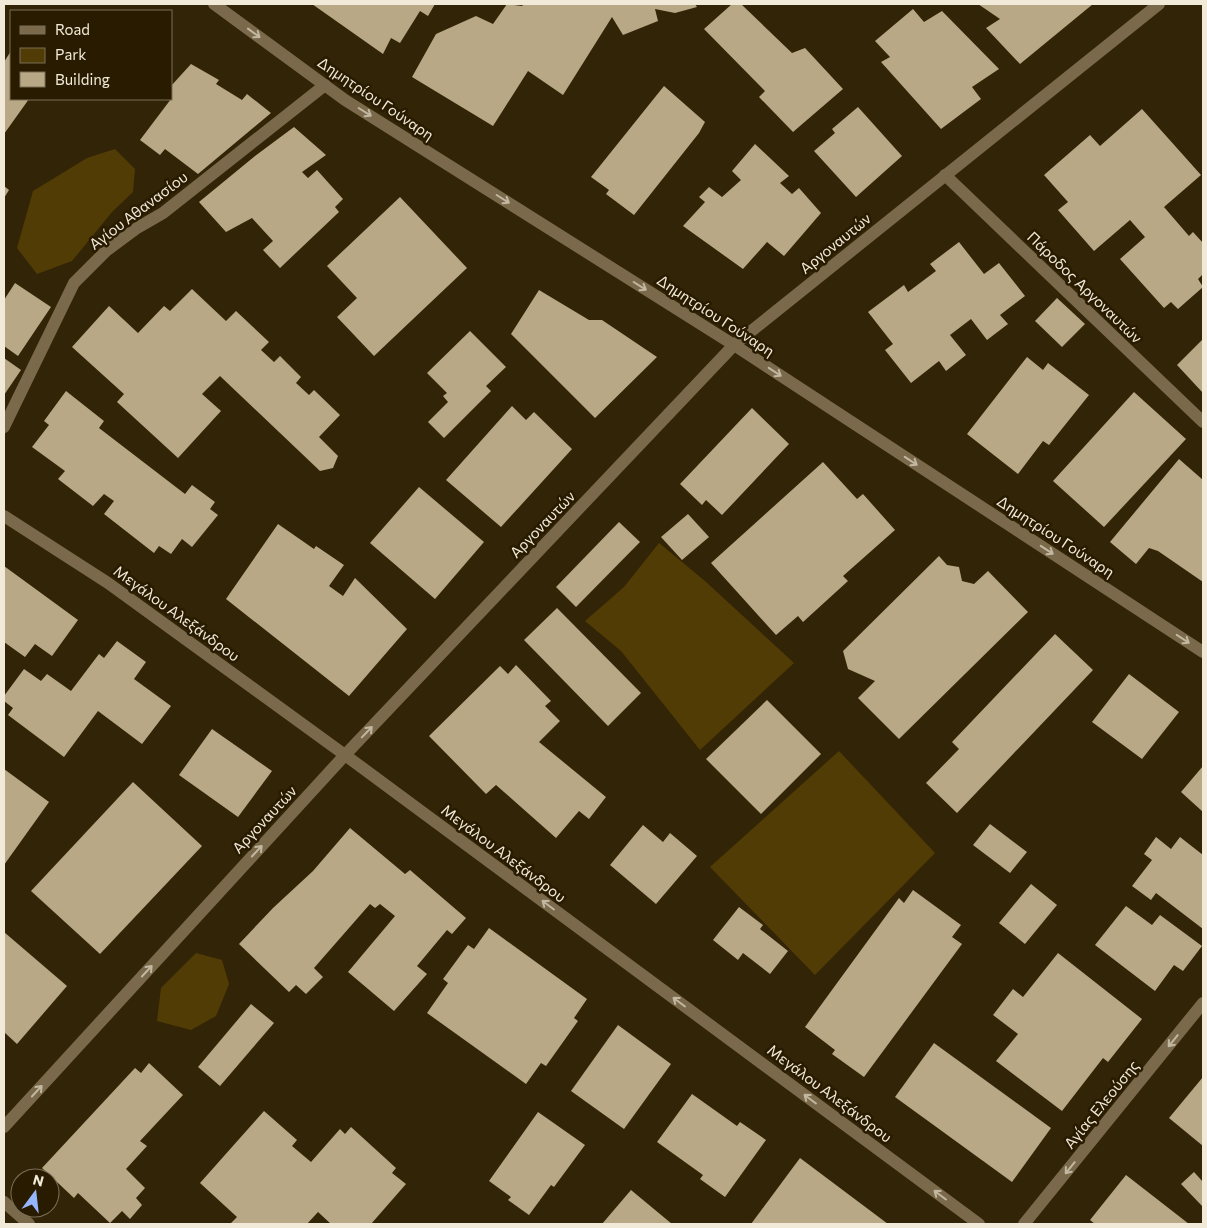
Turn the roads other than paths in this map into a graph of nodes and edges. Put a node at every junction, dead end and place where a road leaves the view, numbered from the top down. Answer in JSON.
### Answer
{"nodes":[{"id":1,"x":214,"y":4,"type":"edge"},
{"id":2,"x":1159,"y":4,"type":"edge"},
{"id":3,"x":325,"y":85,"type":"junction"},
{"id":4,"x":945,"y":175,"type":"junction"},
{"id":5,"x":734,"y":345,"type":"junction"},
{"id":6,"x":1203,"y":422,"type":"edge"},
{"id":7,"x":4,"y":427,"type":"edge"},
{"id":8,"x":4,"y":516,"type":"edge"},
{"id":9,"x":1203,"y":652,"type":"edge"},
{"id":10,"x":345,"y":755,"type":"junction"},
{"id":11,"x":1203,"y":1003,"type":"edge"},
{"id":12,"x":4,"y":1127,"type":"edge"},
{"id":13,"x":4,"y":1202,"type":"edge"},
{"id":14,"x":29,"y":1224,"type":"edge"},
{"id":15,"x":979,"y":1224,"type":"edge"},
{"id":16,"x":1024,"y":1224,"type":"edge"}],
"edges":[{"from":1,"to":3,"type":"street","name":"Δημητρίου Γούναρη","one_way":true},
{"from":2,"to":4,"type":"street","name":"Αργοναυτών"},
{"from":3,"to":5,"type":"street","name":"Δημητρίου Γούναρη","one_way":true},
{"from":3,"to":7,"type":"street","name":"Αγίου Αθανασίου"},
{"from":4,"to":5,"type":"street","name":"Αργοναυτών"},
{"from":4,"to":6,"type":"street","name":"Πάροδος Αργοναυτών"},
{"from":5,"to":9,"type":"street","name":"Δημητρίου Γούναρη","one_way":true},
{"from":10,"to":5,"type":"street","name":"Αργοναυτών","one_way":true},
{"from":8,"to":10,"type":"street","name":"Μεγάλου Αλεξάνδρου"},
{"from":12,"to":10,"type":"street","name":"Αργοναυτών","one_way":true},
{"from":15,"to":10,"type":"street","name":"Μεγάλου Αλεξάνδρου","one_way":true},
{"from":11,"to":16,"type":"street","name":"Αγίας Ελεούσης","one_way":true},
{"from":13,"to":14,"type":"street"}]}
